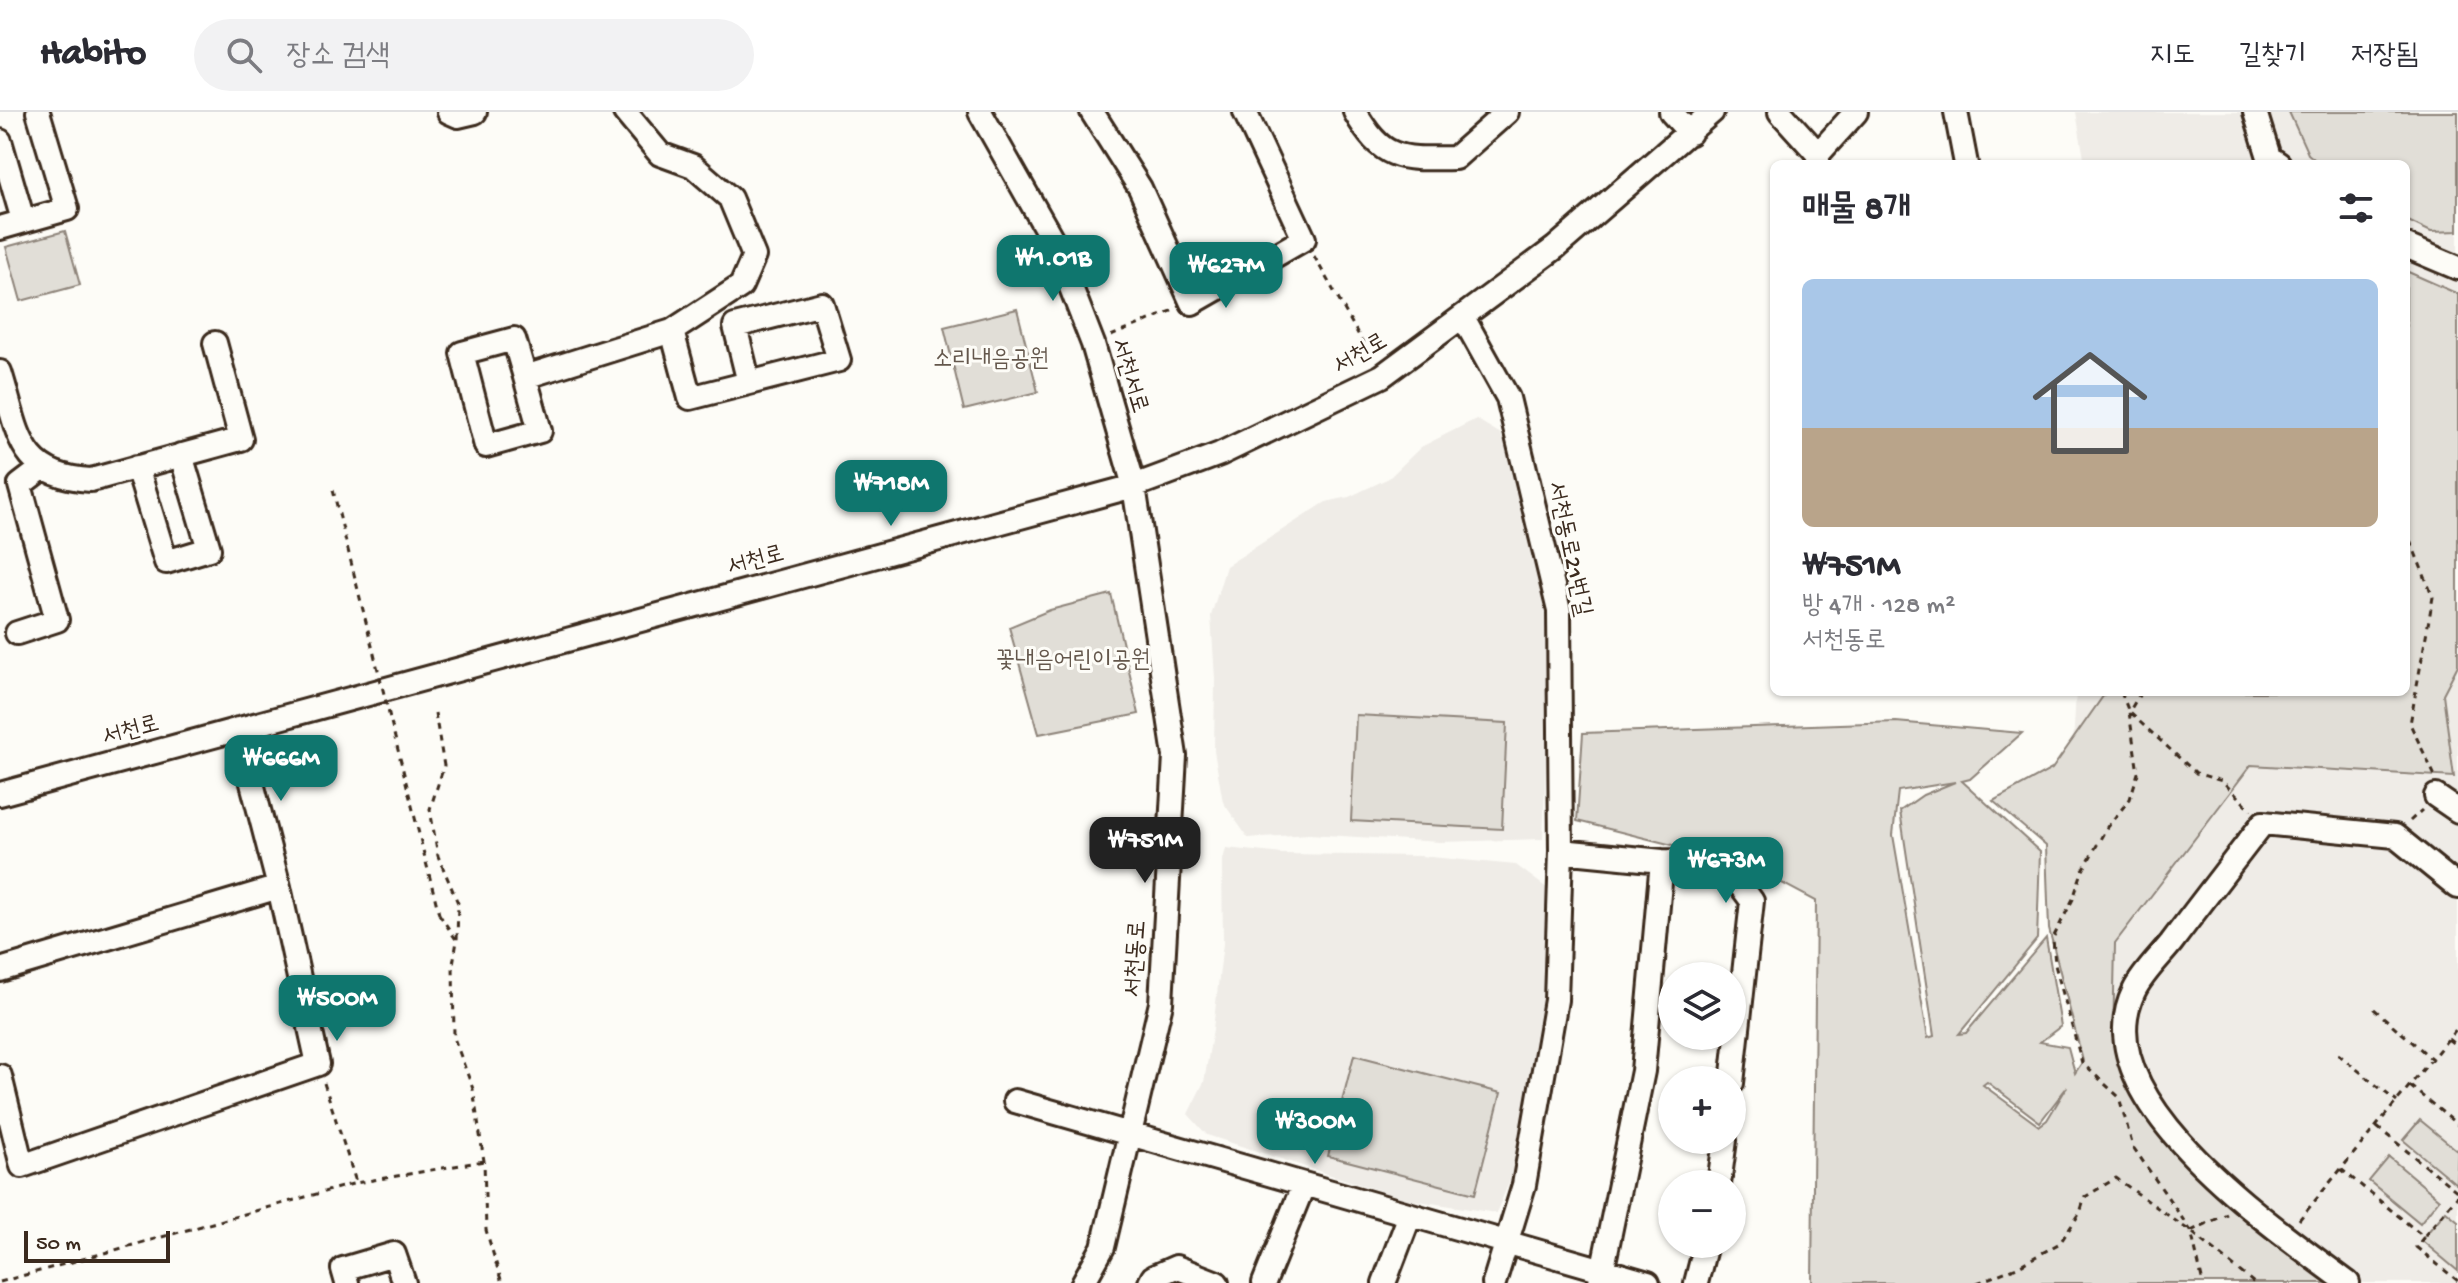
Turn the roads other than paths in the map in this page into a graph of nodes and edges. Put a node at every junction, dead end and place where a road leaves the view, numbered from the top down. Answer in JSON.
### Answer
{"nodes":[{"id":1,"x":38,"y":112,"type":"edge"},
{"id":2,"x":449,"y":112,"type":"edge"},
{"id":3,"x":475,"y":112,"type":"edge"},
{"id":4,"x":625,"y":112,"type":"edge"},
{"id":5,"x":1092,"y":112,"type":"edge"},
{"id":6,"x":1245,"y":112,"type":"edge"},
{"id":7,"x":1355,"y":112,"type":"edge"},
{"id":8,"x":1507,"y":112,"type":"edge"},
{"id":9,"x":1671,"y":112,"type":"edge"},
{"id":10,"x":1712,"y":112,"type":"edge"},
{"id":11,"x":1780,"y":112,"type":"edge"},
{"id":12,"x":1856,"y":112,"type":"edge"},
{"id":13,"x":1956,"y":112,"type":"edge"},
{"id":14,"x":2255,"y":112,"type":"edge"},
{"id":15,"x":989,"y":115,"type":"edge"},
{"id":16,"x":1690,"y":133,"type":"junction"},
{"id":17,"x":0,"y":141,"type":"edge"},
{"id":18,"x":1818,"y":159,"type":"edge"},
{"id":19,"x":1965,"y":160,"type":"edge"},
{"id":20,"x":2273,"y":160,"type":"edge"},
{"id":21,"x":23,"y":220,"type":"junction"},
{"id":22,"x":0,"y":228,"type":"edge"},
{"id":23,"x":2410,"y":248,"type":"edge"},
{"id":24,"x":2458,"y":268,"type":"edge"},
{"id":25,"x":1464,"y":319,"type":"junction"},
{"id":26,"x":672,"y":331,"type":"junction"},
{"id":27,"x":215,"y":343,"type":"dead end"},
{"id":28,"x":0,"y":372,"type":"edge"},
{"id":29,"x":525,"y":377,"type":"junction"},
{"id":30,"x":749,"y":383,"type":"junction"},
{"id":31,"x":181,"y":455,"type":"junction"},
{"id":32,"x":137,"y":467,"type":"junction"},
{"id":33,"x":41,"y":469,"type":"junction"},
{"id":34,"x":1134,"y":486,"type":"junction"},
{"id":35,"x":17,"y":633,"type":"dead end"},
{"id":36,"x":238,"y":729,"type":"junction"},
{"id":37,"x":0,"y":794,"type":"edge"},
{"id":38,"x":2436,"y":796,"type":"road end"},
{"id":39,"x":2458,"y":811,"type":"edge"},
{"id":40,"x":1561,"y":851,"type":"junction"},
{"id":41,"x":1662,"y":861,"type":"junction"},
{"id":42,"x":279,"y":887,"type":"junction"},
{"id":43,"x":2458,"y":887,"type":"edge"},
{"id":44,"x":0,"y":970,"type":"edge"},
{"id":45,"x":1734,"y":1066,"type":"edge"},
{"id":46,"x":0,"y":1076,"type":"edge"},
{"id":47,"x":1015,"y":1101,"type":"dead end"},
{"id":48,"x":1131,"y":1135,"type":"junction"},
{"id":49,"x":1303,"y":1186,"type":"junction"},
{"id":50,"x":1410,"y":1215,"type":"junction"},
{"id":51,"x":1507,"y":1243,"type":"junction"},
{"id":52,"x":1702,"y":1258,"type":"edge"},
{"id":53,"x":1602,"y":1276,"type":"edge"},
{"id":54,"x":347,"y":1283,"type":"edge"},
{"id":55,"x":404,"y":1283,"type":"edge"},
{"id":56,"x":1083,"y":1283,"type":"edge"},
{"id":57,"x":1150,"y":1283,"type":"edge"},
{"id":58,"x":1217,"y":1283,"type":"edge"},
{"id":59,"x":1264,"y":1283,"type":"edge"},
{"id":60,"x":1384,"y":1283,"type":"edge"},
{"id":61,"x":1494,"y":1283,"type":"edge"},
{"id":62,"x":1648,"y":1283,"type":"edge"},
{"id":63,"x":1696,"y":1283,"type":"edge"},
{"id":64,"x":2348,"y":1283,"type":"edge"}],
"edges":[{"from":1,"to":21,"type":"street"},
{"from":2,"to":3,"type":"street"},
{"from":4,"to":26,"type":"street"},
{"from":5,"to":6,"type":"street"},
{"from":7,"to":8,"type":"street"},
{"from":9,"to":16,"type":"street"},
{"from":10,"to":16,"type":"street","name":"서천로"},
{"from":11,"to":18,"type":"street"},
{"from":12,"to":18,"type":"street"},
{"from":13,"to":19,"type":"street"},
{"from":14,"to":20,"type":"street"},
{"from":15,"to":34,"type":"street","name":"서천서로"},
{"from":16,"to":25,"type":"street","name":"서천로"},
{"from":17,"to":21,"type":"street"},
{"from":21,"to":22,"type":"street"},
{"from":23,"to":24,"type":"street"},
{"from":25,"to":34,"type":"street","name":"서천로"},
{"from":25,"to":40,"type":"street","name":"서천동로21번길"},
{"from":26,"to":29,"type":"street"},
{"from":26,"to":30,"type":"street"},
{"from":27,"to":31,"type":"street"},
{"from":28,"to":33,"type":"street"},
{"from":29,"to":29,"type":"street"},
{"from":30,"to":30,"type":"street"},
{"from":31,"to":32,"type":"street"},
{"from":31,"to":32,"type":"street"},
{"from":32,"to":33,"type":"street"},
{"from":33,"to":35,"type":"street"},
{"from":34,"to":36,"type":"street","name":"서천로"},
{"from":34,"to":48,"type":"street","name":"서천동로"},
{"from":36,"to":37,"type":"street","name":"서천로"},
{"from":36,"to":42,"type":"street"},
{"from":38,"to":39,"type":"street"},
{"from":40,"to":41,"type":"street"},
{"from":40,"to":51,"type":"street","name":"서천동로21번길"},
{"from":41,"to":45,"type":"street"},
{"from":41,"to":53,"type":"street"},
{"from":42,"to":44,"type":"street"},
{"from":42,"to":46,"type":"street"},
{"from":43,"to":64,"type":"street"},
{"from":47,"to":48,"type":"street"},
{"from":48,"to":49,"type":"street"},
{"from":48,"to":56,"type":"street","name":"서천동로"},
{"from":49,"to":50,"type":"street"},
{"from":49,"to":59,"type":"street"},
{"from":50,"to":51,"type":"street"},
{"from":50,"to":60,"type":"street"},
{"from":51,"to":53,"type":"street"},
{"from":51,"to":61,"type":"street","name":"서천동로21번길"},
{"from":52,"to":63,"type":"street"},
{"from":53,"to":62,"type":"street"},
{"from":54,"to":55,"type":"street"},
{"from":57,"to":58,"type":"street"}]}
